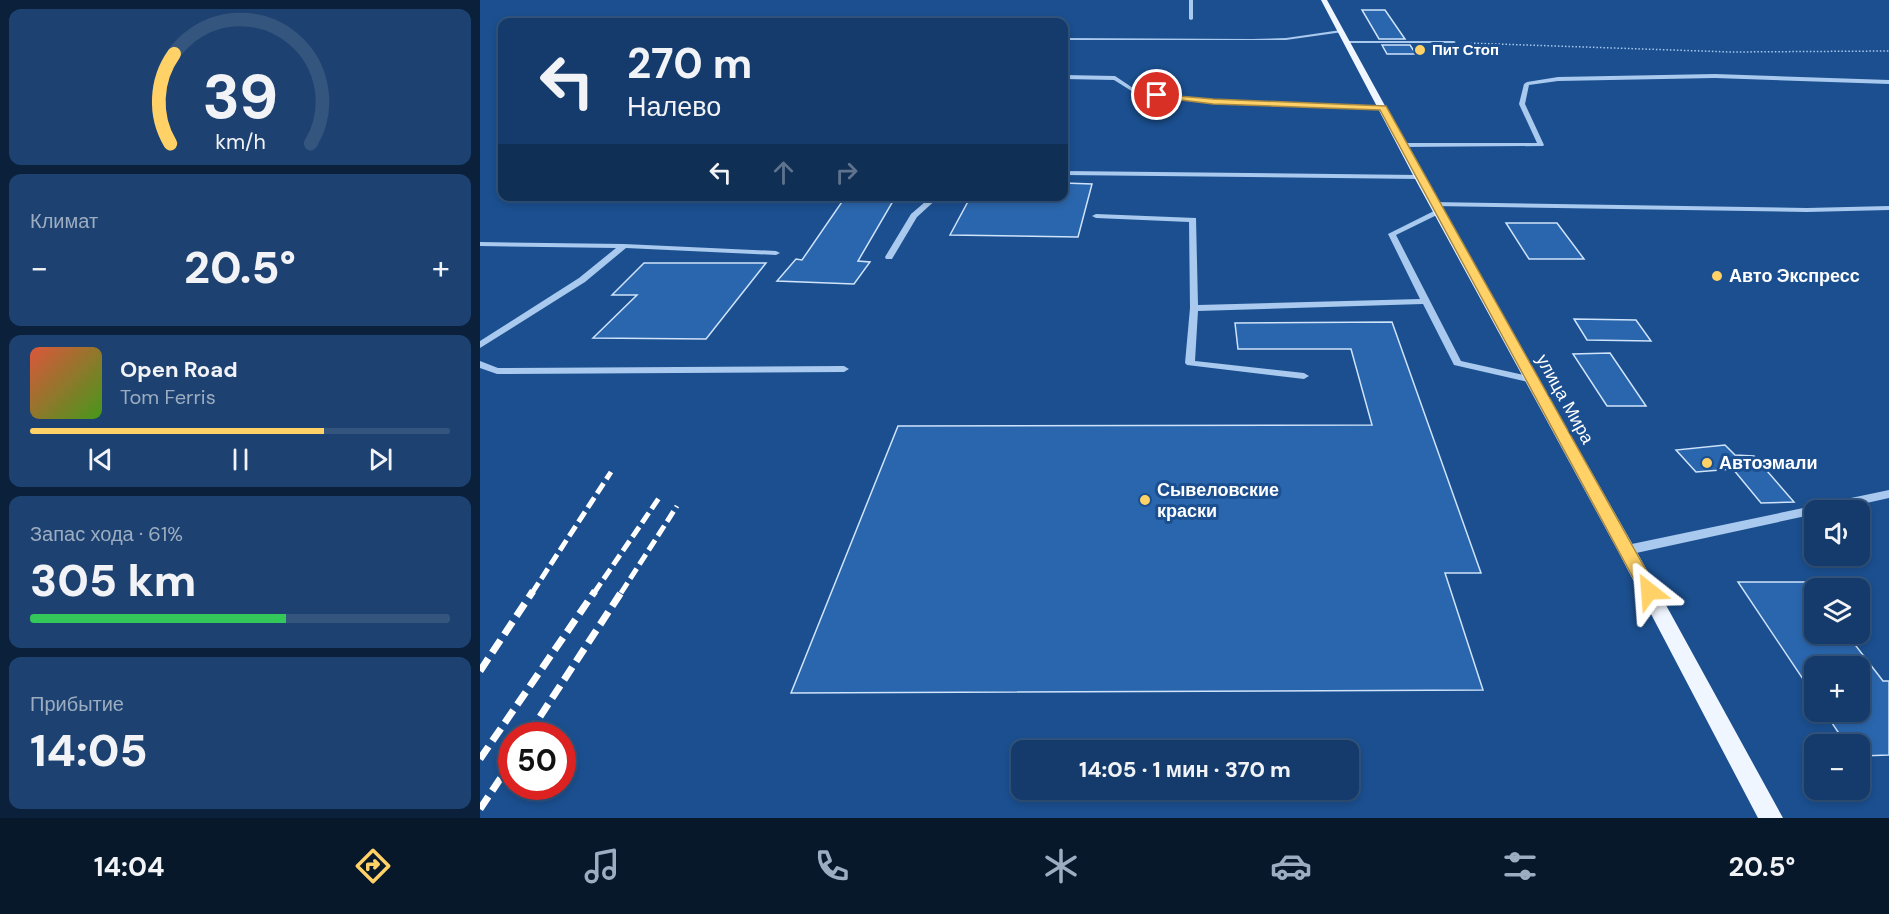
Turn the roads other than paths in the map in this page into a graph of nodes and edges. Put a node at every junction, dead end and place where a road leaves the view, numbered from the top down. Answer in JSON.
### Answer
{"nodes":[{"id":1,"x":1191,"y":0,"type":"edge"},
{"id":2,"x":1324,"y":0,"type":"edge"},
{"id":3,"x":1191,"y":19,"type":"dead end"},
{"id":4,"x":1344,"y":36,"type":"junction"},
{"id":5,"x":1068,"y":39,"type":"edge"},
{"id":6,"x":1454,"y":42,"type":"road end"},
{"id":7,"x":1068,"y":77,"type":"edge"},
{"id":8,"x":1889,"y":82,"type":"edge"},
{"id":9,"x":1383,"y":108,"type":"junction"},
{"id":10,"x":1402,"y":145,"type":"junction"},
{"id":11,"x":1068,"y":173,"type":"edge"},
{"id":12,"x":1419,"y":177,"type":"junction"},
{"id":13,"x":931,"y":201,"type":"edge"},
{"id":14,"x":1436,"y":208,"type":"junction"},
{"id":15,"x":1889,"y":208,"type":"edge"},
{"id":16,"x":1096,"y":216,"type":"dead end"},
{"id":17,"x":480,"y":244,"type":"edge"},
{"id":18,"x":624,"y":246,"type":"junction"},
{"id":19,"x":776,"y":253,"type":"dead end"},
{"id":20,"x":889,"y":257,"type":"dead end"},
{"id":21,"x":1426,"y":301,"type":"junction"},
{"id":22,"x":1194,"y":308,"type":"junction"},
{"id":23,"x":480,"y":345,"type":"edge"},
{"id":24,"x":480,"y":364,"type":"edge"},
{"id":25,"x":844,"y":369,"type":"dead end"},
{"id":26,"x":1304,"y":376,"type":"dead end"},
{"id":27,"x":1533,"y":380,"type":"junction"},
{"id":28,"x":1889,"y":494,"type":"edge"},
{"id":29,"x":1861,"y":500,"type":"edge"},
{"id":30,"x":1804,"y":512,"type":"edge"},
{"id":31,"x":1627,"y":550,"type":"junction"},
{"id":32,"x":1771,"y":818,"type":"edge"}],
"edges":[{"from":1,"to":3,"type":"lane"},
{"from":2,"to":4,"type":"main road","name":"улица Мира"},
{"from":4,"to":5,"type":"lane"},
{"from":4,"to":6,"type":"lane"},
{"from":4,"to":9,"type":"main road","name":"улица Мира"},
{"from":7,"to":9,"type":"lane"},
{"from":8,"to":10,"type":"lane"},
{"from":9,"to":10,"type":"main road","name":"улица Мира"},
{"from":10,"to":12,"type":"main road","name":"улица Мира"},
{"from":11,"to":12,"type":"lane"},
{"from":12,"to":14,"type":"main road","name":"улица Мира"},
{"from":13,"to":20,"type":"lane"},
{"from":14,"to":15,"type":"lane"},
{"from":14,"to":21,"type":"lane"},
{"from":14,"to":27,"type":"main road","name":"улица Мира"},
{"from":16,"to":22,"type":"lane"},
{"from":17,"to":18,"type":"lane"},
{"from":18,"to":19,"type":"lane"},
{"from":18,"to":23,"type":"lane"},
{"from":21,"to":22,"type":"lane"},
{"from":21,"to":27,"type":"lane"},
{"from":22,"to":26,"type":"lane"},
{"from":24,"to":25,"type":"lane"},
{"from":27,"to":31,"type":"main road","name":"улица Мира"},
{"from":28,"to":29,"type":"lane"},
{"from":30,"to":31,"type":"lane"},
{"from":31,"to":32,"type":"main road","name":"улица Мира"}]}
